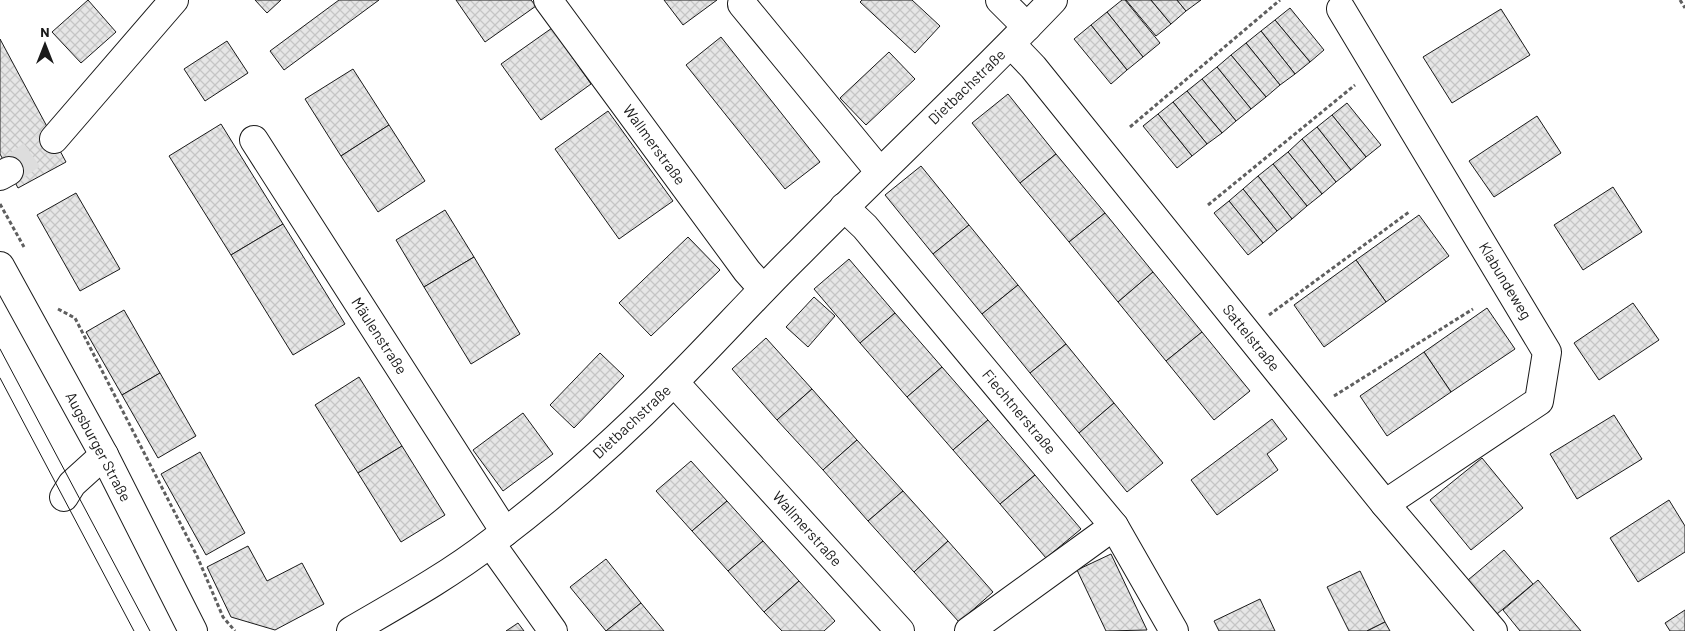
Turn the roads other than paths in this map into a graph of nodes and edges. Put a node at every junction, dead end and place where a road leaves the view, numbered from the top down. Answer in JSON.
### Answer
{"nodes":[{"id":1,"x":174,"y":0,"type":"edge"},
{"id":2,"x":548,"y":0,"type":"edge"},
{"id":3,"x":1000,"y":0,"type":"edge"},
{"id":4,"x":1053,"y":0,"type":"edge"},
{"id":5,"x":742,"y":4,"type":"dead end"},
{"id":6,"x":1341,"y":9,"type":"dead end"},
{"id":7,"x":1019,"y":36,"type":"junction"},
{"id":8,"x":54,"y":139,"type":"tunnel mouth"},
{"id":9,"x":254,"y":140,"type":"dead end"},
{"id":10,"x":880,"y":172,"type":"junction"},
{"id":11,"x":844,"y":207,"type":"junction"},
{"id":12,"x":0,"y":266,"type":"edge"},
{"id":13,"x":763,"y":289,"type":"junction"},
{"id":14,"x":674,"y":382,"type":"junction"},
{"id":15,"x":104,"y":455,"type":"junction"},
{"id":16,"x":64,"y":496,"type":"dead end"},
{"id":17,"x":1386,"y":504,"type":"junction"},
{"id":18,"x":1114,"y":526,"type":"junction"},
{"id":19,"x":498,"y":538,"type":"junction"},
{"id":20,"x":193,"y":631,"type":"edge"},
{"id":21,"x":351,"y":631,"type":"edge"},
{"id":22,"x":553,"y":631,"type":"edge"},
{"id":23,"x":900,"y":631,"type":"edge"},
{"id":24,"x":969,"y":631,"type":"edge"},
{"id":25,"x":1174,"y":631,"type":"edge"},
{"id":26,"x":1493,"y":631,"type":"edge"}],
"edges":[{"from":1,"to":8,"type":"street"},
{"from":2,"to":13,"type":"street","name":"Wallmerstraße"},
{"from":3,"to":7,"type":"street","name":"Sattelstraße"},
{"from":4,"to":7,"type":"street","name":"Dietbachstraße"},
{"from":5,"to":10,"type":"street"},
{"from":6,"to":17,"type":"street","name":"Klabundeweg"},
{"from":7,"to":10,"type":"street","name":"Dietbachstraße"},
{"from":7,"to":17,"type":"street","name":"Sattelstraße"},
{"from":9,"to":19,"type":"street","name":"Mäulenstraße"},
{"from":10,"to":11,"type":"street","name":"Dietbachstraße"},
{"from":11,"to":13,"type":"street","name":"Dietbachstraße"},
{"from":11,"to":18,"type":"street","name":"Fiechtnerstraße"},
{"from":12,"to":15,"type":"street","name":"Augsburger Straße"},
{"from":13,"to":14,"type":"street","name":"Dietbachstraße"},
{"from":14,"to":19,"type":"street","name":"Dietbachstraße"},
{"from":14,"to":23,"type":"street","name":"Wallmerstraße"},
{"from":15,"to":16,"type":"street"},
{"from":15,"to":20,"type":"street","name":"Augsburger Straße"},
{"from":17,"to":26,"type":"street","name":"Sattelstraße"},
{"from":18,"to":24,"type":"street"},
{"from":18,"to":25,"type":"street","name":"Fiechtnerstraße"},
{"from":19,"to":21,"type":"street","name":"Dietbachstraße"},
{"from":19,"to":22,"type":"street","name":"Mäulenstraße"}]}
